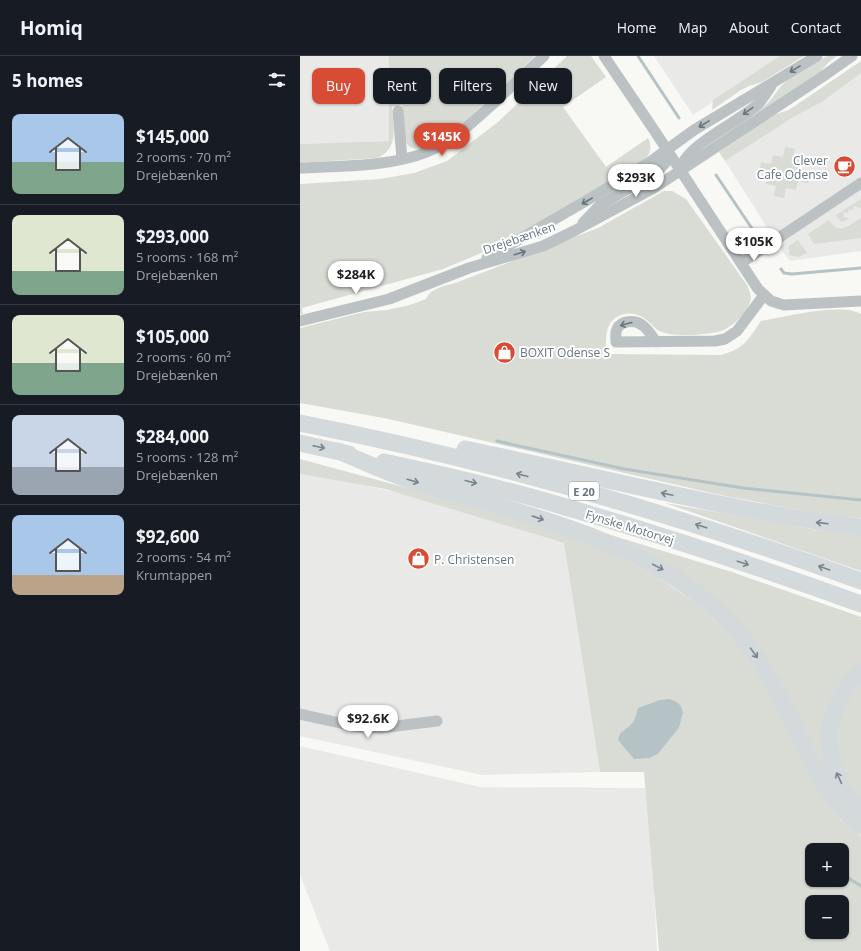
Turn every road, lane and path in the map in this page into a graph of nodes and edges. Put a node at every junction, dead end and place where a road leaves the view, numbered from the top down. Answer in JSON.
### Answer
{"nodes":[{"id":1,"x":544,"y":56,"type":"edge"},
{"id":2,"x":604,"y":56,"type":"edge"},
{"id":3,"x":817,"y":56,"type":"edge"},
{"id":4,"x":842,"y":56,"type":"edge"},
{"id":5,"x":852,"y":56,"type":"edge"},
{"id":6,"x":861,"y":57,"type":"edge"},
{"id":7,"x":830,"y":71,"type":"junction"},
{"id":8,"x":773,"y":82,"type":"junction"},
{"id":9,"x":773,"y":109,"type":"junction"},
{"id":10,"x":398,"y":111,"type":"dead end"},
{"id":11,"x":667,"y":150,"type":"junction"},
{"id":12,"x":402,"y":159,"type":"junction"},
{"id":13,"x":300,"y":168,"type":"edge"},
{"id":14,"x":680,"y":170,"type":"junction"},
{"id":15,"x":861,"y":183,"type":"edge"},
{"id":16,"x":574,"y":232,"type":"junction"},
{"id":17,"x":741,"y":263,"type":"junction"},
{"id":18,"x":469,"y":268,"type":"junction"},
{"id":19,"x":764,"y":295,"type":"junction"},
{"id":20,"x":860,"y":302,"type":"edge"},
{"id":21,"x":300,"y":321,"type":"edge"},
{"id":22,"x":656,"y":342,"type":"dead end"},
{"id":23,"x":300,"y":415,"type":"edge"},
{"id":24,"x":300,"y":423,"type":"edge"},
{"id":25,"x":300,"y":443,"type":"edge"},
{"id":26,"x":338,"y":451,"type":"junction"},
{"id":27,"x":861,"y":527,"type":"edge"},
{"id":28,"x":861,"y":581,"type":"edge"},
{"id":29,"x":861,"y":604,"type":"edge"},
{"id":30,"x":861,"y":673,"type":"edge"},
{"id":31,"x":300,"y":714,"type":"edge"},
{"id":32,"x":437,"y":721,"type":"dead end"},
{"id":33,"x":861,"y":810,"type":"edge"},
{"id":34,"x":861,"y":826,"type":"edge"}],
"edges":[{"from":1,"to":12,"type":"street"},
{"from":2,"to":11,"type":"street"},
{"from":3,"to":8,"type":"street","name":"Drejebænken","one_way":true},
{"from":4,"to":7,"type":"street"},
{"from":5,"to":7,"type":"street","name":"Drejebænken"},
{"from":6,"to":9,"type":"street"},
{"from":7,"to":9,"type":"street","name":"Drejebænken"},
{"from":8,"to":11,"type":"street","name":"Drejebænken","one_way":true},
{"from":8,"to":14,"type":"street","one_way":true},
{"from":9,"to":14,"type":"street","name":"Drejebænken"},
{"from":10,"to":12,"type":"street"},
{"from":11,"to":14,"type":"street"},
{"from":11,"to":16,"type":"street"},
{"from":11,"to":18,"type":"street","name":"Drejebænken","one_way":true},
{"from":12,"to":13,"type":"street"},
{"from":14,"to":16,"type":"street","name":"Drejebænken"},
{"from":14,"to":17,"type":"street"},
{"from":15,"to":17,"type":"street"},
{"from":18,"to":16,"type":"street","name":"Drejebænken","one_way":true},
{"from":17,"to":19,"type":"street"},
{"from":18,"to":21,"type":"street","name":"Drejebænken"},
{"from":19,"to":20,"type":"street"},
{"from":19,"to":22,"type":"street"},
{"from":27,"to":23,"type":"highway","one_way":true},
{"from":28,"to":24,"type":"highway","name":"Fynske Motorvej","number":"E 20","one_way":true},
{"from":25,"to":26,"type":"highway","name":"Fynske Motorvej","number":"E 20","one_way":true},
{"from":26,"to":29,"type":"highway","name":"Fynske Motorvej","number":"E 20","one_way":true},
{"from":26,"to":34,"type":"highway","one_way":true},
{"from":33,"to":30,"type":"highway","one_way":true},
{"from":31,"to":32,"type":"street"}]}
